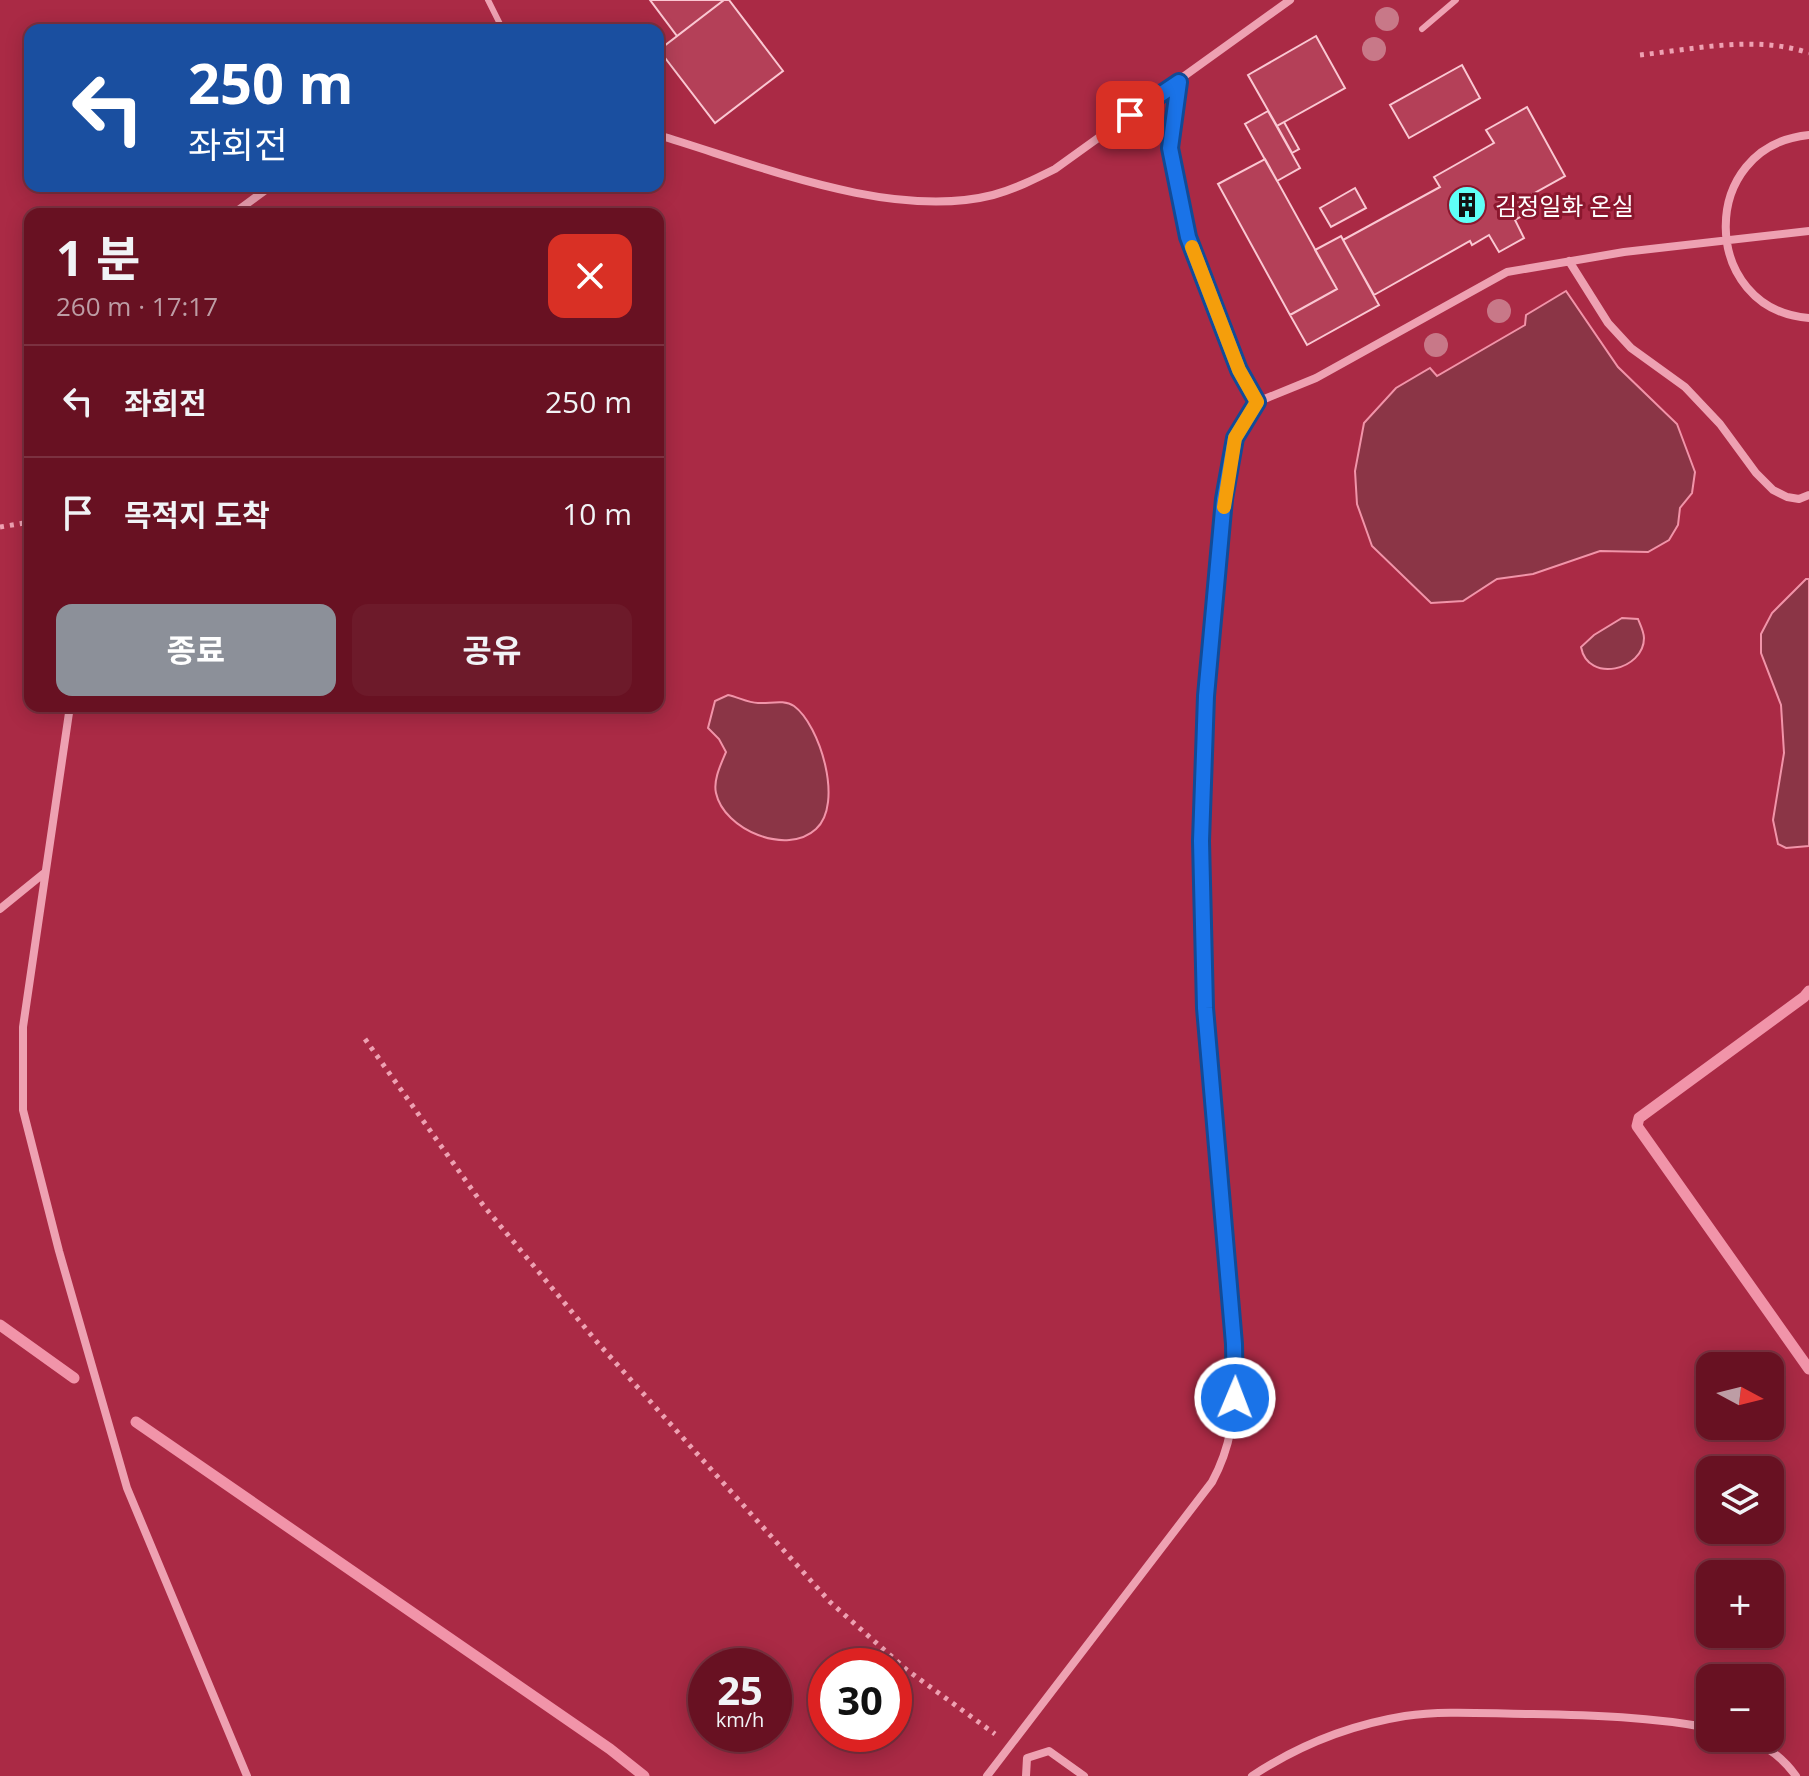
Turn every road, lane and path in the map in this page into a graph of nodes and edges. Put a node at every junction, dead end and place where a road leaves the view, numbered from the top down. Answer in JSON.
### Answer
{"nodes":[{"id":1,"x":488,"y":0,"type":"edge"},
{"id":2,"x":1290,"y":0,"type":"edge"},
{"id":3,"x":1456,"y":0,"type":"edge"},
{"id":4,"x":500,"y":24,"type":"edge"},
{"id":5,"x":1422,"y":29,"type":"dead end"},
{"id":6,"x":1809,"y":53,"type":"edge"},
{"id":7,"x":1640,"y":55,"type":"dead end"},
{"id":8,"x":1179,"y":82,"type":"junction"},
{"id":9,"x":1809,"y":135,"type":"edge"},
{"id":10,"x":664,"y":137,"type":"edge"},
{"id":11,"x":263,"y":192,"type":"edge"},
{"id":12,"x":241,"y":208,"type":"edge"},
{"id":13,"x":1809,"y":231,"type":"edge"},
{"id":14,"x":1725,"y":240,"type":"junction"},
{"id":15,"x":1569,"y":261,"type":"junction"},
{"id":16,"x":1809,"y":318,"type":"edge"},
{"id":17,"x":1257,"y":402,"type":"junction"},
{"id":18,"x":1809,"y":495,"type":"edge"},
{"id":19,"x":24,"y":523,"type":"edge"},
{"id":20,"x":0,"y":527,"type":"edge"},
{"id":21,"x":69,"y":712,"type":"edge"},
{"id":22,"x":44,"y":874,"type":"junction"},
{"id":23,"x":0,"y":909,"type":"edge"},
{"id":24,"x":365,"y":1039,"type":"dead end"},
{"id":25,"x":1696,"y":1725,"type":"edge"},
{"id":26,"x":1010,"y":1745,"type":"junction"},
{"id":27,"x":1772,"y":1752,"type":"edge"},
{"id":28,"x":1027,"y":1758,"type":"junction"},
{"id":29,"x":247,"y":1776,"type":"edge"},
{"id":30,"x":987,"y":1776,"type":"edge"},
{"id":31,"x":1026,"y":1776,"type":"edge"},
{"id":32,"x":1084,"y":1776,"type":"edge"},
{"id":33,"x":1252,"y":1776,"type":"edge"},
{"id":34,"x":1796,"y":1776,"type":"edge"}],
"edges":[{"from":1,"to":4,"type":"lane"},
{"from":2,"to":8,"type":"street"},
{"from":3,"to":5,"type":"lane"},
{"from":6,"to":7,"type":"path"},
{"from":8,"to":10,"type":"street"},
{"from":8,"to":17,"type":"street"},
{"from":9,"to":14,"type":"street"},
{"from":11,"to":12,"type":"street"},
{"from":13,"to":14,"type":"street"},
{"from":14,"to":15,"type":"street"},
{"from":14,"to":16,"type":"street"},
{"from":15,"to":17,"type":"street"},
{"from":15,"to":18,"type":"street"},
{"from":17,"to":26,"type":"street"},
{"from":19,"to":20,"type":"path"},
{"from":21,"to":22,"type":"street"},
{"from":22,"to":23,"type":"street"},
{"from":22,"to":29,"type":"street"},
{"from":24,"to":26,"type":"path"},
{"from":25,"to":33,"type":"street"},
{"from":26,"to":28,"type":"street"},
{"from":26,"to":30,"type":"street"},
{"from":27,"to":34,"type":"street"},
{"from":28,"to":31,"type":"street"},
{"from":28,"to":32,"type":"street"}]}
